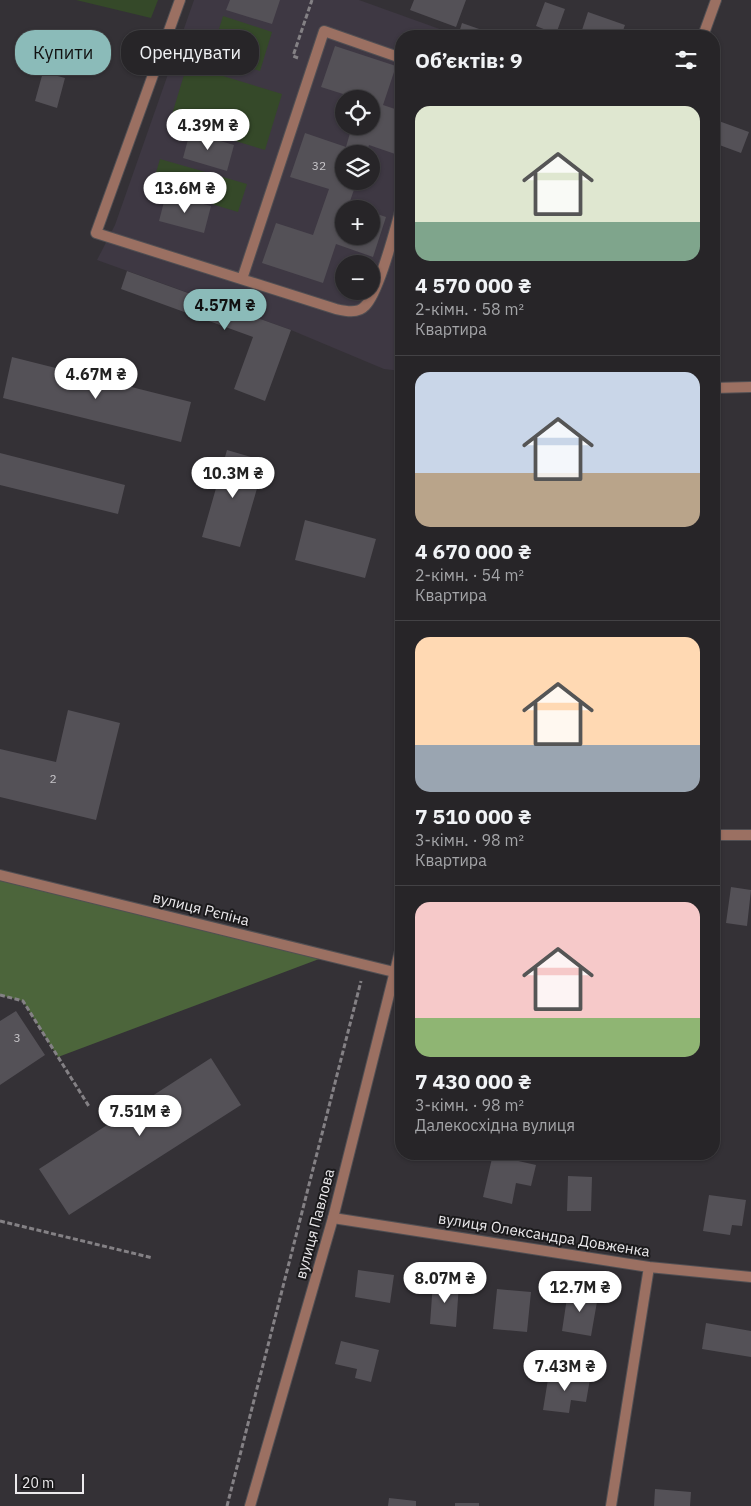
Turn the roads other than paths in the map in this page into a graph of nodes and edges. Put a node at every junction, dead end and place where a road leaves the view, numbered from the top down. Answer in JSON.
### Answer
{"nodes":[{"id":1,"x":180,"y":0,"type":"edge"},
{"id":2,"x":716,"y":0,"type":"edge"},
{"id":3,"x":705,"y":30,"type":"edge"},
{"id":4,"x":395,"y":56,"type":"edge"},
{"id":5,"x":395,"y":227,"type":"edge"},
{"id":6,"x":242,"y":279,"type":"junction"},
{"id":7,"x":751,"y":387,"type":"edge"},
{"id":8,"x":720,"y":388,"type":"edge"},
{"id":9,"x":720,"y":835,"type":"edge"},
{"id":10,"x":751,"y":836,"type":"edge"},
{"id":11,"x":0,"y":874,"type":"edge"},
{"id":12,"x":395,"y":969,"type":"edge"},
{"id":13,"x":394,"y":972,"type":"junction"},
{"id":14,"x":333,"y":1218,"type":"junction"},
{"id":15,"x":649,"y":1266,"type":"junction"},
{"id":16,"x":751,"y":1277,"type":"edge"},
{"id":17,"x":250,"y":1506,"type":"edge"},
{"id":18,"x":611,"y":1506,"type":"edge"}],
"edges":[{"from":1,"to":6,"type":"street"},
{"from":2,"to":3,"type":"street"},
{"from":4,"to":6,"type":"street"},
{"from":5,"to":6,"type":"street"},
{"from":7,"to":8,"type":"street"},
{"from":9,"to":10,"type":"street"},
{"from":11,"to":13,"type":"street","name":"вулиця Рєпіна"},
{"from":12,"to":13,"type":"street","name":"вулиця Павлова"},
{"from":13,"to":14,"type":"street","name":"вулиця Павлова"},
{"from":14,"to":15,"type":"street","name":"вулиця Олександра Довженка"},
{"from":14,"to":17,"type":"street","name":"вулиця Павлова"},
{"from":15,"to":16,"type":"street","name":"вулиця Олександра Довженка"},
{"from":15,"to":18,"type":"street"}]}
